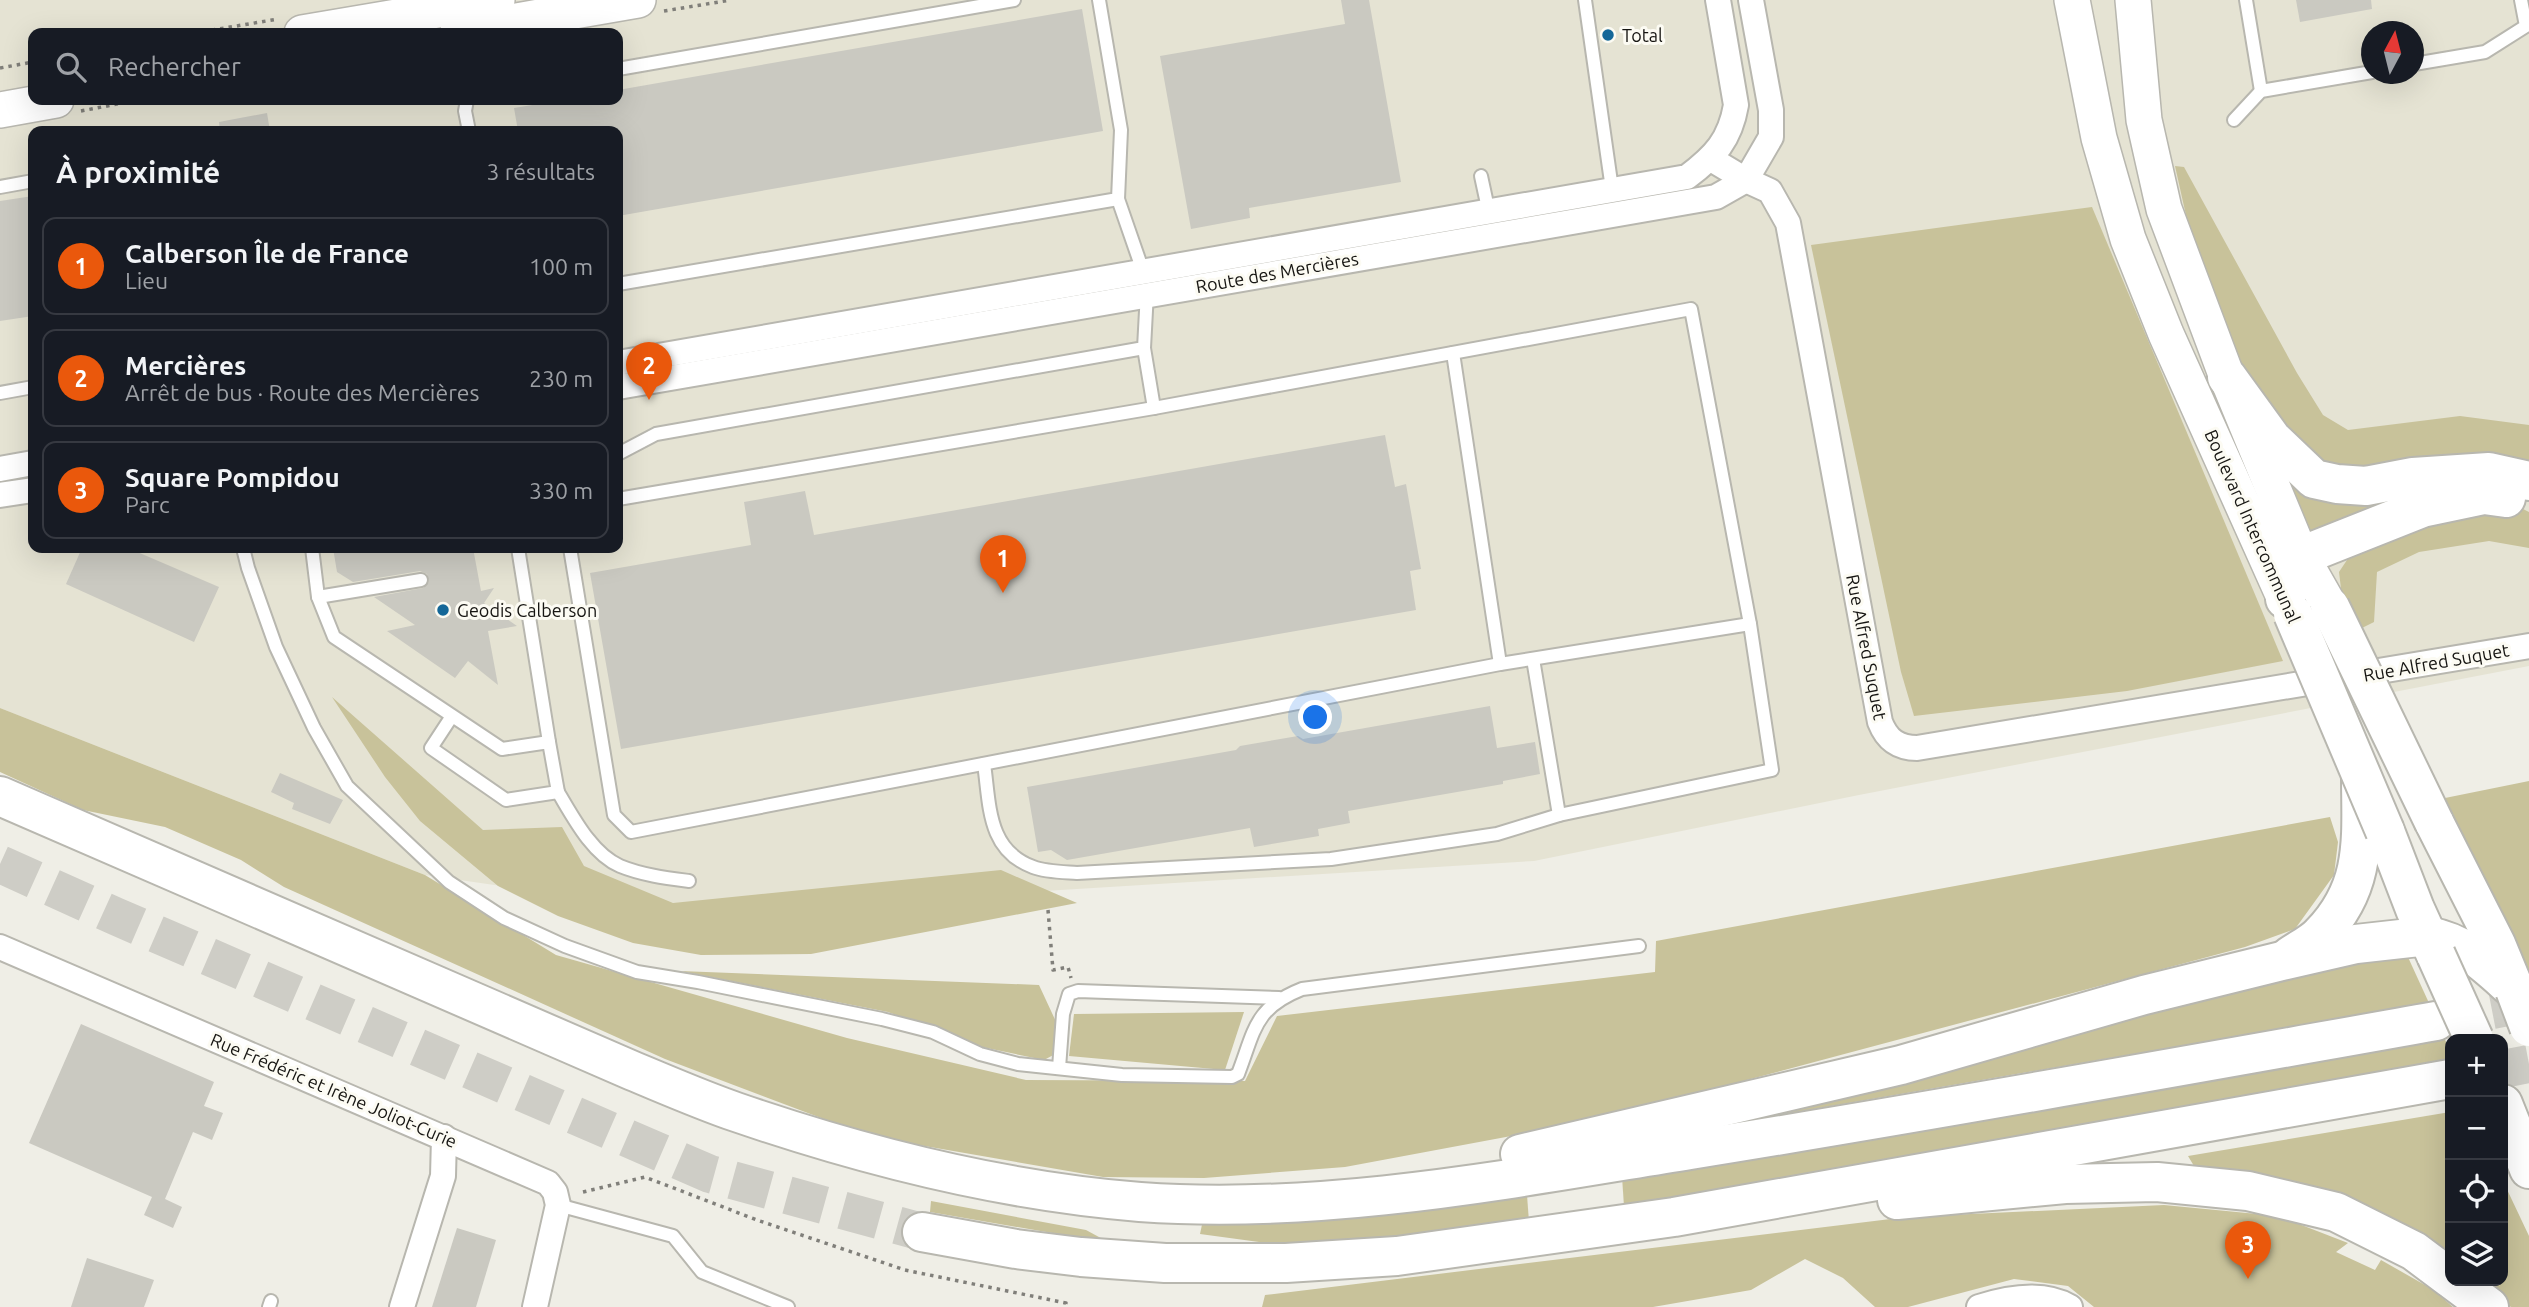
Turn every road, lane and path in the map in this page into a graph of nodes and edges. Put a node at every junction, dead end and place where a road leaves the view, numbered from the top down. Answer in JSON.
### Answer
{"nodes":[{"id":1,"x":497,"y":0,"type":"edge"},
{"id":2,"x":638,"y":0,"type":"edge"},
{"id":3,"x":1014,"y":0,"type":"edge"},
{"id":4,"x":1099,"y":0,"type":"edge"},
{"id":5,"x":1585,"y":0,"type":"edge"},
{"id":6,"x":1718,"y":0,"type":"edge"},
{"id":7,"x":1751,"y":0,"type":"edge"},
{"id":8,"x":2073,"y":0,"type":"edge"},
{"id":9,"x":2133,"y":0,"type":"edge"},
{"id":10,"x":2246,"y":0,"type":"edge"},
{"id":11,"x":2521,"y":0,"type":"edge"},
{"id":12,"x":332,"y":28,"type":"edge"},
{"id":13,"x":477,"y":28,"type":"edge"},
{"id":14,"x":2424,"y":62,"type":"edge"},
{"id":15,"x":28,"y":63,"type":"edge"},
{"id":16,"x":0,"y":68,"type":"edge"},
{"id":17,"x":623,"y":68,"type":"edge"},
{"id":18,"x":2361,"y":74,"type":"edge"},
{"id":19,"x":28,"y":81,"type":"edge"},
{"id":20,"x":0,"y":87,"type":"edge"},
{"id":21,"x":2261,"y":91,"type":"junction"},
{"id":22,"x":28,"y":105,"type":"edge"},
{"id":23,"x":466,"y":105,"type":"edge"},
{"id":24,"x":0,"y":110,"type":"edge"},
{"id":25,"x":2234,"y":120,"type":"dead end"},
{"id":26,"x":468,"y":126,"type":"edge"},
{"id":27,"x":1711,"y":159,"type":"junction"},
{"id":28,"x":1481,"y":176,"type":"dead end"},
{"id":29,"x":1746,"y":180,"type":"junction"},
{"id":30,"x":28,"y":182,"type":"edge"},
{"id":31,"x":0,"y":187,"type":"edge"},
{"id":32,"x":1612,"y":189,"type":"junction"},
{"id":33,"x":1118,"y":198,"type":"junction"},
{"id":34,"x":1490,"y":224,"type":"junction"},
{"id":35,"x":1145,"y":282,"type":"junction"},
{"id":36,"x":623,"y":283,"type":"edge"},
{"id":37,"x":1144,"y":348,"type":"junction"},
{"id":38,"x":1453,"y":353,"type":"junction"},
{"id":39,"x":623,"y":362,"type":"edge"},
{"id":40,"x":2227,"y":377,"type":"junction"},
{"id":41,"x":623,"y":386,"type":"edge"},
{"id":42,"x":28,"y":388,"type":"edge"},
{"id":43,"x":0,"y":393,"type":"edge"},
{"id":44,"x":1154,"y":408,"type":"junction"},
{"id":45,"x":623,"y":451,"type":"edge"},
{"id":46,"x":28,"y":464,"type":"edge"},
{"id":47,"x":0,"y":470,"type":"edge"},
{"id":48,"x":2529,"y":481,"type":"edge"},
{"id":49,"x":28,"y":491,"type":"edge"},
{"id":50,"x":0,"y":495,"type":"edge"},
{"id":51,"x":623,"y":498,"type":"edge"},
{"id":52,"x":2529,"y":500,"type":"edge"},
{"id":53,"x":244,"y":553,"type":"edge"},
{"id":54,"x":313,"y":553,"type":"edge"},
{"id":55,"x":518,"y":553,"type":"edge"},
{"id":56,"x":571,"y":553,"type":"edge"},
{"id":57,"x":2301,"y":556,"type":"junction"},
{"id":58,"x":421,"y":580,"type":"dead end"},
{"id":59,"x":318,"y":597,"type":"junction"},
{"id":60,"x":2289,"y":606,"type":"junction"},
{"id":61,"x":2330,"y":607,"type":"joint"},
{"id":62,"x":1750,"y":624,"type":"junction"},
{"id":63,"x":2529,"y":646,"type":"edge"},
{"id":64,"x":1533,"y":659,"type":"junction"},
{"id":65,"x":1500,"y":664,"type":"junction"},
{"id":66,"x":452,"y":716,"type":"junction"},
{"id":67,"x":549,"y":742,"type":"junction"},
{"id":68,"x":984,"y":764,"type":"junction"},
{"id":69,"x":558,"y":792,"type":"junction"},
{"id":70,"x":0,"y":796,"type":"edge"},
{"id":71,"x":1559,"y":815,"type":"junction"},
{"id":72,"x":2373,"y":833,"type":"junction"},
{"id":73,"x":689,"y":881,"type":"dead end"},
{"id":74,"x":1048,"y":910,"type":"dead end"},
{"id":75,"x":1639,"y":946,"type":"dead end"},
{"id":76,"x":2456,"y":946,"type":"junction"},
{"id":77,"x":0,"y":947,"type":"edge"},
{"id":78,"x":2286,"y":960,"type":"junction"},
{"id":79,"x":1069,"y":994,"type":"junction"},
{"id":80,"x":1279,"y":998,"type":"junction"},
{"id":81,"x":2436,"y":1021,"type":"tunnel mouth"},
{"id":82,"x":2529,"y":1027,"type":"edge"},
{"id":83,"x":2473,"y":1034,"type":"edge"},
{"id":84,"x":1059,"y":1068,"type":"junction"},
{"id":85,"x":2445,"y":1080,"type":"edge"},
{"id":86,"x":2514,"y":1117,"type":"edge"},
{"id":87,"x":444,"y":1137,"type":"junction"},
{"id":88,"x":2529,"y":1169,"type":"edge"},
{"id":89,"x":583,"y":1192,"type":"dead end"},
{"id":90,"x":1804,"y":1194,"type":"junction"},
{"id":91,"x":1367,"y":1197,"type":"junction"},
{"id":92,"x":558,"y":1205,"type":"junction"},
{"id":93,"x":922,"y":1232,"type":"tunnel mouth"},
{"id":94,"x":2445,"y":1274,"type":"edge"},
{"id":95,"x":2462,"y":1286,"type":"edge"},
{"id":96,"x":402,"y":1307,"type":"edge"},
{"id":97,"x":534,"y":1307,"type":"edge"},
{"id":98,"x":788,"y":1307,"type":"edge"},
{"id":99,"x":1064,"y":1307,"type":"edge"},
{"id":100,"x":1979,"y":1307,"type":"edge"},
{"id":101,"x":2070,"y":1307,"type":"edge"},
{"id":102,"x":2489,"y":1307,"type":"edge"}],
"edges":[{"from":1,"to":12,"type":"main road"},
{"from":2,"to":13,"type":"main road"},
{"from":3,"to":17,"type":"lane"},
{"from":4,"to":33,"type":"lane"},
{"from":5,"to":32,"type":"lane"},
{"from":6,"to":27,"type":"street","name":"Route des Mercières"},
{"from":7,"to":29,"type":"street","name":"Route des Mercières"},
{"from":8,"to":60,"type":"main road","name":"Boulevard Intercommunal"},
{"from":9,"to":40,"type":"main road","name":"Boulevard Intercommunal"},
{"from":10,"to":21,"type":"lane"},
{"from":11,"to":14,"type":"lane"},
{"from":15,"to":16,"type":"path"},
{"from":18,"to":21,"type":"lane"},
{"from":19,"to":20,"type":"main road"},
{"from":21,"to":25,"type":"lane"},
{"from":22,"to":24,"type":"main road"},
{"from":23,"to":26,"type":"lane"},
{"from":27,"to":29,"type":"street","name":"Rue Alfred Suquet"},
{"from":27,"to":32,"type":"street","name":"Route des Mercières"},
{"from":28,"to":34,"type":"lane"},
{"from":29,"to":34,"type":"street","name":"Route des Mercières"},
{"from":29,"to":63,"type":"street","name":"Rue Alfred Suquet"},
{"from":30,"to":31,"type":"lane"},
{"from":32,"to":34,"type":"street","name":"Route des Mercières"},
{"from":33,"to":35,"type":"lane"},
{"from":33,"to":36,"type":"lane"},
{"from":34,"to":35,"type":"street","name":"Route des Mercières"},
{"from":35,"to":37,"type":"lane"},
{"from":35,"to":39,"type":"street","name":"Route des Mercières"},
{"from":35,"to":41,"type":"street","name":"Route des Mercières"},
{"from":37,"to":44,"type":"lane"},
{"from":37,"to":45,"type":"lane"},
{"from":38,"to":44,"type":"lane"},
{"from":38,"to":62,"type":"lane"},
{"from":38,"to":65,"type":"lane"},
{"from":40,"to":48,"type":"main road"},
{"from":40,"to":57,"type":"main road","name":"Boulevard Intercommunal"},
{"from":42,"to":43,"type":"lane"},
{"from":44,"to":51,"type":"lane"},
{"from":46,"to":47,"type":"street"},
{"from":49,"to":50,"type":"street"},
{"from":52,"to":57,"type":"main road"},
{"from":53,"to":84,"type":"lane"},
{"from":54,"to":59,"type":"lane"},
{"from":55,"to":67,"type":"lane"},
{"from":56,"to":68,"type":"lane"},
{"from":57,"to":60,"type":"main road"},
{"from":57,"to":61,"type":"main road","name":"Boulevard Intercommunal"},
{"from":58,"to":59,"type":"lane"},
{"from":59,"to":66,"type":"lane"},
{"from":60,"to":72,"type":"main road","name":"Boulevard Intercommunal","bridge":true},
{"from":61,"to":76,"type":"main road","name":"Boulevard Intercommunal","bridge":true},
{"from":62,"to":64,"type":"lane"},
{"from":62,"to":71,"type":"lane"},
{"from":64,"to":65,"type":"lane"},
{"from":64,"to":71,"type":"lane"},
{"from":65,"to":68,"type":"lane"},
{"from":66,"to":67,"type":"lane"},
{"from":66,"to":69,"type":"lane"},
{"from":67,"to":69,"type":"lane"},
{"from":68,"to":71,"type":"lane"},
{"from":69,"to":73,"type":"lane"},
{"from":70,"to":91,"type":"main road"},
{"from":72,"to":76,"type":"main road","name":"Boulevard Intercommunal"},
{"from":72,"to":78,"type":"main road"},
{"from":74,"to":79,"type":"path"},
{"from":75,"to":80,"type":"lane"},
{"from":76,"to":78,"type":"main road"},
{"from":76,"to":82,"type":"main road","bridge":true},
{"from":76,"to":83,"type":"main road","name":"Boulevard Intercommunal","bridge":true},
{"from":77,"to":87,"type":"street","name":"Rue Frédéric et Irène Joliot-Curie"},
{"from":78,"to":91,"type":"main road"},
{"from":79,"to":80,"type":"lane"},
{"from":79,"to":84,"type":"lane"},
{"from":80,"to":84,"type":"lane"},
{"from":81,"to":91,"type":"main road"},
{"from":85,"to":90,"type":"main road"},
{"from":86,"to":88,"type":"main road"},
{"from":87,"to":92,"type":"street","name":"Rue Frédéric et Irène Joliot-Curie"},
{"from":87,"to":96,"type":"street"},
{"from":89,"to":99,"type":"path"},
{"from":90,"to":93,"type":"main road"},
{"from":90,"to":94,"type":"main road"},
{"from":92,"to":97,"type":"street"},
{"from":92,"to":98,"type":"lane"},
{"from":95,"to":102,"type":"main road"},
{"from":100,"to":101,"type":"street"}]}
